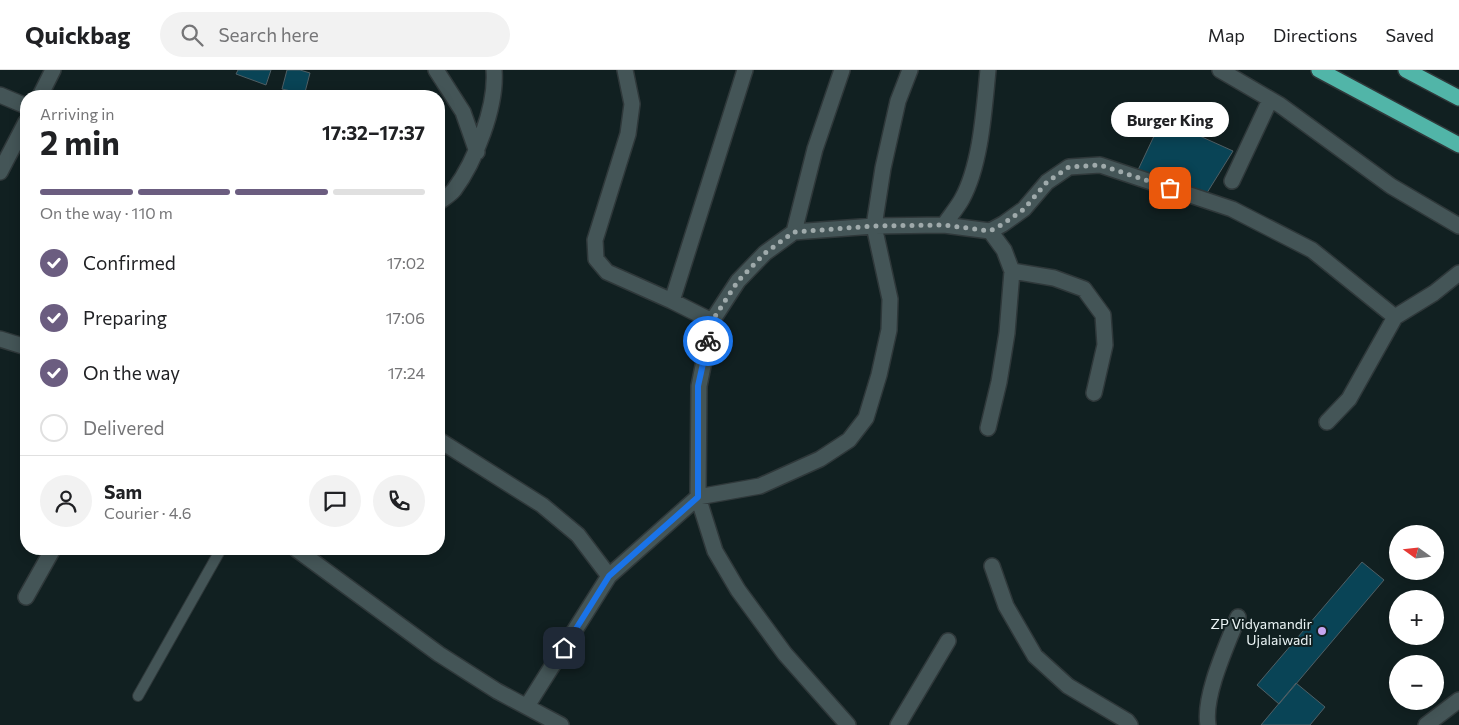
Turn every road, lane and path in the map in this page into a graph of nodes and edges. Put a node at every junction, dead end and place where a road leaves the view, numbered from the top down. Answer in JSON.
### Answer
{"nodes":[{"id":1,"x":53,"y":70,"type":"edge"},
{"id":2,"x":436,"y":70,"type":"edge"},
{"id":3,"x":494,"y":70,"type":"edge"},
{"id":4,"x":625,"y":70,"type":"edge"},
{"id":5,"x":745,"y":70,"type":"edge"},
{"id":6,"x":842,"y":70,"type":"edge"},
{"id":7,"x":910,"y":70,"type":"edge"},
{"id":8,"x":988,"y":70,"type":"edge"},
{"id":9,"x":1220,"y":70,"type":"edge"},
{"id":10,"x":1319,"y":70,"type":"edge"},
{"id":11,"x":1406,"y":70,"type":"edge"},
{"id":12,"x":43,"y":90,"type":"edge"},
{"id":13,"x":0,"y":95,"type":"edge"},
{"id":14,"x":1459,"y":98,"type":"edge"},
{"id":15,"x":1270,"y":100,"type":"junction"},
{"id":16,"x":20,"y":103,"type":"edge"},
{"id":17,"x":20,"y":134,"type":"edge"},
{"id":18,"x":1459,"y":145,"type":"edge"},
{"id":19,"x":477,"y":152,"type":"junction"},
{"id":20,"x":0,"y":172,"type":"edge"},
{"id":21,"x":1232,"y":181,"type":"dead end"},
{"id":22,"x":445,"y":198,"type":"edge"},
{"id":23,"x":944,"y":225,"type":"junction"},
{"id":24,"x":874,"y":226,"type":"junction"},
{"id":25,"x":1459,"y":226,"type":"edge"},
{"id":26,"x":990,"y":231,"type":"junction"},
{"id":27,"x":794,"y":232,"type":"junction"},
{"id":28,"x":1012,"y":271,"type":"junction"},
{"id":29,"x":1459,"y":273,"type":"edge"},
{"id":30,"x":672,"y":301,"type":"junction"},
{"id":31,"x":1395,"y":317,"type":"junction"},
{"id":32,"x":712,"y":321,"type":"junction"},
{"id":33,"x":0,"y":339,"type":"edge"},
{"id":34,"x":20,"y":345,"type":"edge"},
{"id":35,"x":1094,"y":393,"type":"dead end"},
{"id":36,"x":1327,"y":422,"type":"dead end"},
{"id":37,"x":988,"y":428,"type":"dead end"},
{"id":38,"x":445,"y":444,"type":"edge"},
{"id":39,"x":698,"y":497,"type":"junction"},
{"id":40,"x":50,"y":555,"type":"edge"},
{"id":41,"x":218,"y":555,"type":"edge"},
{"id":42,"x":304,"y":555,"type":"edge"},
{"id":43,"x":992,"y":566,"type":"dead end"},
{"id":44,"x":609,"y":576,"type":"junction"},
{"id":45,"x":26,"y":597,"type":"dead end"},
{"id":46,"x":1238,"y":617,"type":"dead end"},
{"id":47,"x":948,"y":641,"type":"dead end"},
{"id":48,"x":138,"y":696,"type":"dead end"},
{"id":49,"x":1459,"y":700,"type":"edge"},
{"id":50,"x":527,"y":706,"type":"junction"},
{"id":51,"x":561,"y":725,"type":"edge"},
{"id":52,"x":848,"y":725,"type":"edge"},
{"id":53,"x":898,"y":725,"type":"edge"},
{"id":54,"x":1130,"y":725,"type":"edge"},
{"id":55,"x":1208,"y":725,"type":"edge"},
{"id":56,"x":1426,"y":725,"type":"edge"}],
"edges":[{"from":1,"to":12,"type":"street"},
{"from":2,"to":19,"type":"street"},
{"from":3,"to":19,"type":"street"},
{"from":4,"to":30,"type":"street"},
{"from":5,"to":30,"type":"street"},
{"from":6,"to":27,"type":"street"},
{"from":7,"to":24,"type":"street"},
{"from":8,"to":23,"type":"street"},
{"from":9,"to":15,"type":"street"},
{"from":10,"to":18,"type":"highway"},
{"from":11,"to":14,"type":"highway"},
{"from":13,"to":16,"type":"street"},
{"from":15,"to":21,"type":"street"},
{"from":15,"to":25,"type":"street"},
{"from":17,"to":20,"type":"street"},
{"from":19,"to":22,"type":"street"},
{"from":23,"to":24,"type":"street"},
{"from":23,"to":26,"type":"street"},
{"from":24,"to":27,"type":"street"},
{"from":24,"to":39,"type":"street"},
{"from":26,"to":28,"type":"street"},
{"from":26,"to":31,"type":"street"},
{"from":27,"to":32,"type":"street"},
{"from":28,"to":35,"type":"street"},
{"from":28,"to":37,"type":"street"},
{"from":29,"to":31,"type":"street"},
{"from":30,"to":32,"type":"street"},
{"from":31,"to":36,"type":"street"},
{"from":32,"to":39,"type":"street"},
{"from":33,"to":34,"type":"street"},
{"from":38,"to":44,"type":"street"},
{"from":39,"to":44,"type":"street"},
{"from":39,"to":52,"type":"street"},
{"from":40,"to":45,"type":"street"},
{"from":41,"to":48,"type":"lane"},
{"from":42,"to":50,"type":"street"},
{"from":43,"to":54,"type":"street"},
{"from":44,"to":50,"type":"street"},
{"from":46,"to":55,"type":"street"},
{"from":47,"to":53,"type":"street"},
{"from":49,"to":56,"type":"street"},
{"from":50,"to":51,"type":"street"}]}
